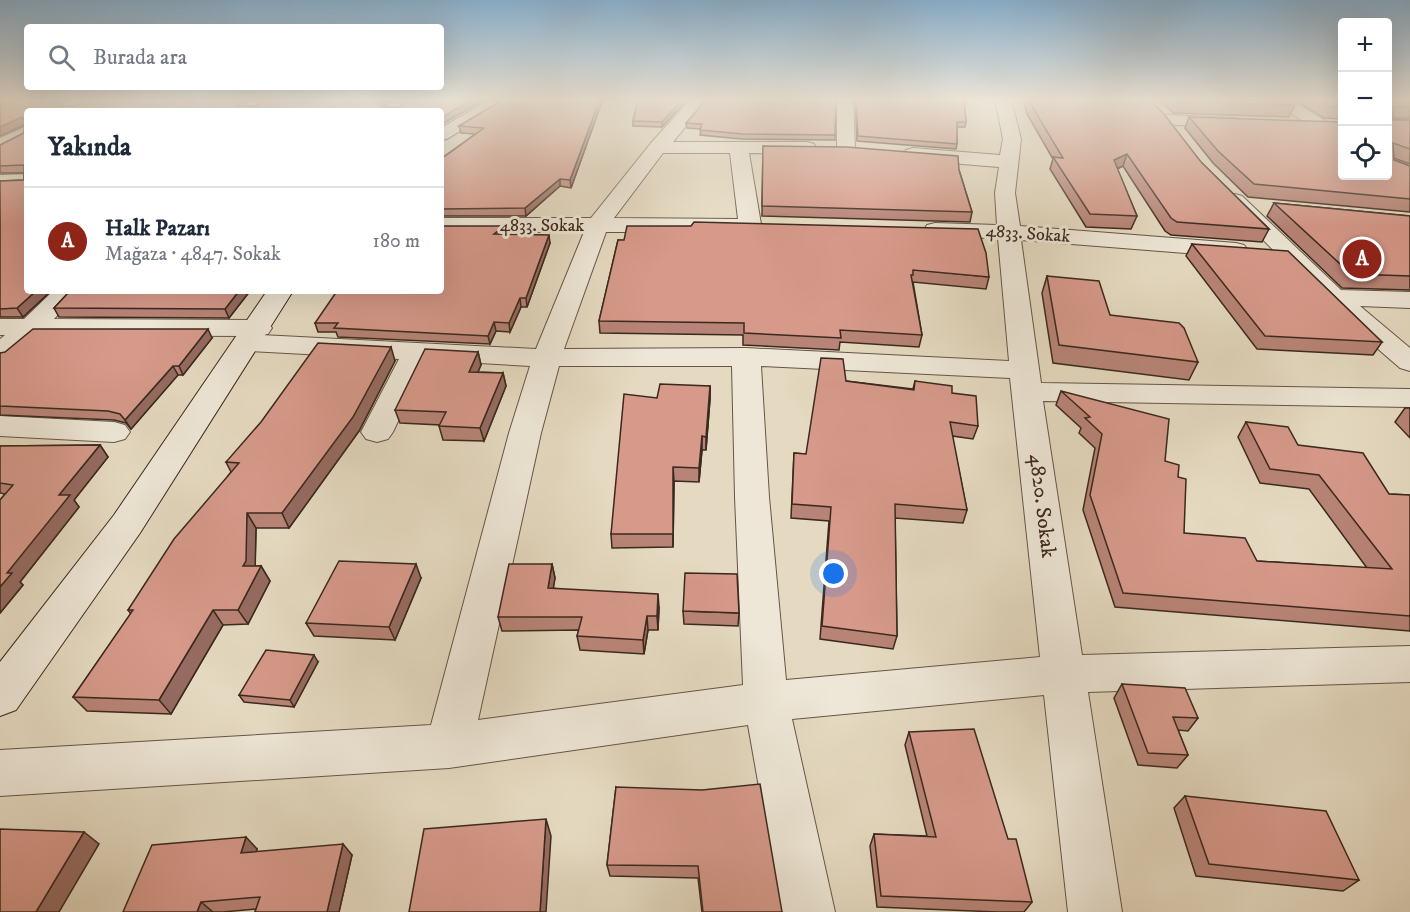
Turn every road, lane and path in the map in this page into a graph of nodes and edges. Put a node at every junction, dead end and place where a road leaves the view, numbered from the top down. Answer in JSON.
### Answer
{"nodes":[{"id":1,"x":663,"y":142,"type":"edge"},
{"id":2,"x":846,"y":142,"type":"edge"},
{"id":3,"x":1012,"y":142,"type":"edge"},
{"id":4,"x":1183,"y":142,"type":"edge"},
{"id":5,"x":1186,"y":145,"type":"edge"},
{"id":6,"x":658,"y":147,"type":"junction"},
{"id":7,"x":846,"y":148,"type":"junction"},
{"id":8,"x":739,"y":149,"type":"junction"},
{"id":9,"x":869,"y":150,"type":"edge"},
{"id":10,"x":893,"y":152,"type":"edge"},
{"id":11,"x":1010,"y":162,"type":"junction"},
{"id":12,"x":24,"y":180,"type":"edge"},
{"id":13,"x":0,"y":181,"type":"edge"},
{"id":14,"x":1219,"y":184,"type":"edge"},
{"id":15,"x":1240,"y":206,"type":"junction"},
{"id":16,"x":1274,"y":209,"type":"dead end"},
{"id":17,"x":750,"y":224,"type":"junction"},
{"id":18,"x":444,"y":225,"type":"edge"},
{"id":19,"x":774,"y":225,"type":"edge"},
{"id":20,"x":597,"y":226,"type":"junction"},
{"id":21,"x":916,"y":229,"type":"edge"},
{"id":22,"x":1011,"y":232,"type":"junction"},
{"id":23,"x":1290,"y":254,"type":"junction"},
{"id":24,"x":64,"y":294,"type":"edge"},
{"id":25,"x":278,"y":294,"type":"edge"},
{"id":26,"x":1334,"y":298,"type":"junction"},
{"id":27,"x":1410,"y":300,"type":"edge"},
{"id":28,"x":0,"y":327,"type":"edge"},
{"id":29,"x":30,"y":328,"type":"junction"},
{"id":30,"x":253,"y":335,"type":"junction"},
{"id":31,"x":417,"y":351,"type":"junction"},
{"id":32,"x":0,"y":353,"type":"edge"},
{"id":33,"x":746,"y":357,"type":"junction"},
{"id":34,"x":547,"y":358,"type":"junction"},
{"id":35,"x":1410,"y":362,"type":"edge"},
{"id":36,"x":1026,"y":381,"type":"junction"},
{"id":37,"x":1410,"y":398,"type":"edge"},
{"id":38,"x":0,"y":426,"type":"edge"},
{"id":39,"x":114,"y":432,"type":"dead end"},
{"id":40,"x":377,"y":432,"type":"dead end"},
{"id":41,"x":1410,"y":664,"type":"edge"},
{"id":42,"x":1063,"y":674,"type":"junction"},
{"id":43,"x":0,"y":696,"type":"edge"},
{"id":44,"x":766,"y":702,"type":"junction"},
{"id":45,"x":449,"y":746,"type":"junction"},
{"id":46,"x":0,"y":773,"type":"edge"},
{"id":47,"x":808,"y":912,"type":"edge"},
{"id":48,"x":1095,"y":912,"type":"edge"}],
"edges":[{"from":1,"to":6,"type":"street"},
{"from":2,"to":7,"type":"street"},
{"from":3,"to":11,"type":"street","name":"4820. Sokak"},
{"from":4,"to":5,"type":"street"},
{"from":6,"to":8,"type":"street"},
{"from":6,"to":20,"type":"street"},
{"from":7,"to":8,"type":"street"},
{"from":7,"to":9,"type":"street"},
{"from":8,"to":17,"type":"street"},
{"from":10,"to":11,"type":"street"},
{"from":11,"to":22,"type":"street","name":"4820. Sokak"},
{"from":12,"to":13,"type":"street"},
{"from":14,"to":15,"type":"street"},
{"from":15,"to":16,"type":"street"},
{"from":15,"to":23,"type":"street"},
{"from":17,"to":19,"type":"street","name":"4833. Sokak"},
{"from":17,"to":20,"type":"street","name":"4833. Sokak"},
{"from":18,"to":20,"type":"street","name":"4833. Sokak"},
{"from":20,"to":34,"type":"street"},
{"from":21,"to":22,"type":"street","name":"4833. Sokak"},
{"from":22,"to":23,"type":"street","name":"4833. Sokak"},
{"from":22,"to":36,"type":"street","name":"4820. Sokak"},
{"from":23,"to":26,"type":"street"},
{"from":24,"to":29,"type":"street"},
{"from":25,"to":30,"type":"street"},
{"from":26,"to":27,"type":"street"},
{"from":26,"to":35,"type":"street"},
{"from":28,"to":29,"type":"street"},
{"from":29,"to":30,"type":"street"},
{"from":29,"to":32,"type":"street"},
{"from":30,"to":31,"type":"street"},
{"from":30,"to":43,"type":"street"},
{"from":31,"to":34,"type":"street"},
{"from":31,"to":40,"type":"street"},
{"from":33,"to":34,"type":"street"},
{"from":33,"to":36,"type":"street"},
{"from":33,"to":44,"type":"street"},
{"from":34,"to":45,"type":"street"},
{"from":36,"to":37,"type":"street"},
{"from":36,"to":42,"type":"street","name":"4820. Sokak"},
{"from":38,"to":39,"type":"street"},
{"from":41,"to":42,"type":"street"},
{"from":42,"to":44,"type":"street"},
{"from":42,"to":48,"type":"street","name":"4820. Sokak"},
{"from":44,"to":45,"type":"street"},
{"from":44,"to":47,"type":"street"},
{"from":45,"to":46,"type":"street"}]}
